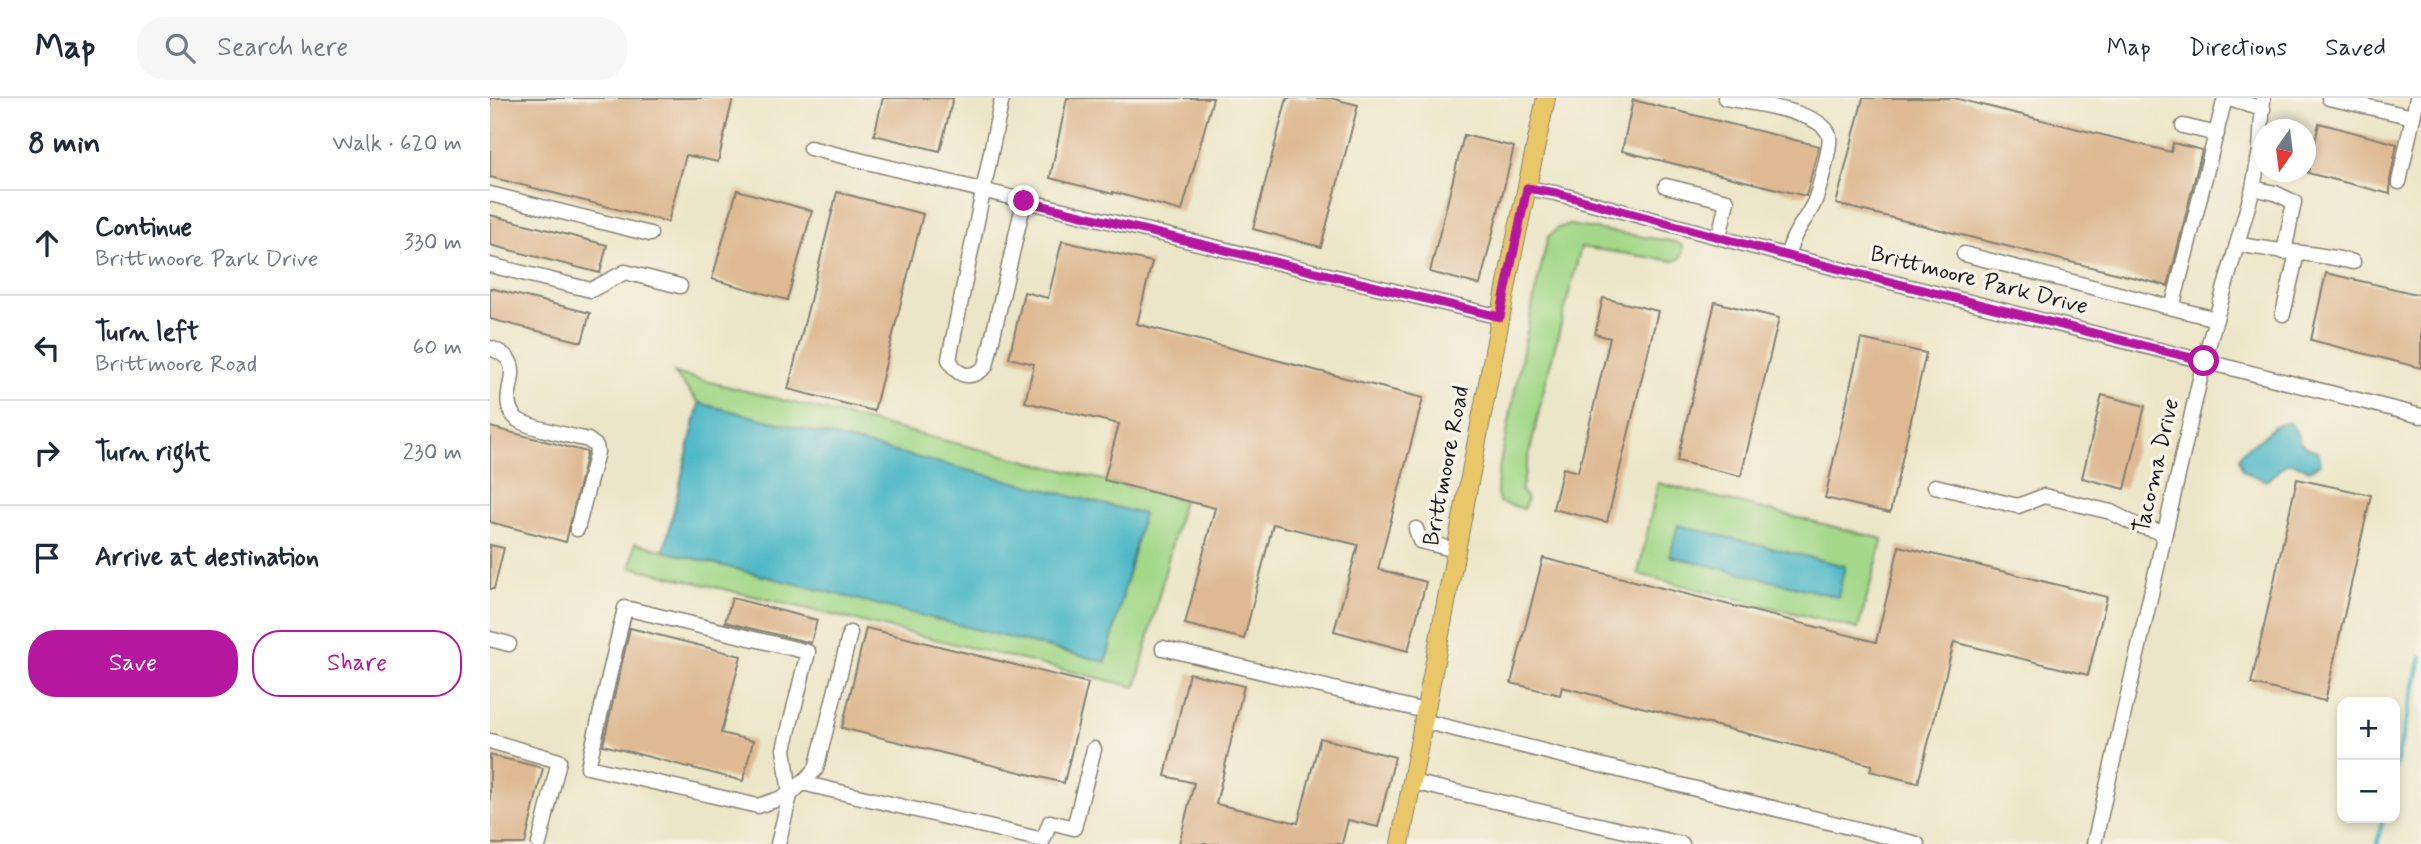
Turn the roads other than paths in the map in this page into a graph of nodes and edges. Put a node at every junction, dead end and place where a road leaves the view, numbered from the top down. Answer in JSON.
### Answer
{"nodes":[{"id":1,"x":1002,"y":98,"type":"edge"},
{"id":2,"x":1546,"y":98,"type":"edge"},
{"id":3,"x":1725,"y":98,"type":"edge"},
{"id":4,"x":2225,"y":98,"type":"edge"},
{"id":5,"x":2329,"y":98,"type":"edge"},
{"id":6,"x":2417,"y":98,"type":"edge"},
{"id":7,"x":2263,"y":103,"type":"edge"},
{"id":8,"x":1781,"y":104,"type":"edge"},
{"id":9,"x":2413,"y":117,"type":"junction"},
{"id":10,"x":2183,"y":126,"type":"dead end"},
{"id":11,"x":2217,"y":134,"type":"junction"},
{"id":12,"x":810,"y":148,"type":"dead end"},
{"id":13,"x":2399,"y":182,"type":"dead end"},
{"id":14,"x":1666,"y":186,"type":"dead end"},
{"id":15,"x":1527,"y":188,"type":"junction"},
{"id":16,"x":2253,"y":188,"type":"junction"},
{"id":17,"x":984,"y":192,"type":"junction"},
{"id":18,"x":490,"y":194,"type":"edge"},
{"id":19,"x":1024,"y":201,"type":"junction"},
{"id":20,"x":650,"y":234,"type":"dead end"},
{"id":21,"x":1719,"y":237,"type":"junction"},
{"id":22,"x":2237,"y":244,"type":"junction"},
{"id":23,"x":2290,"y":253,"type":"junction"},
{"id":24,"x":1964,"y":254,"type":"dead end"},
{"id":25,"x":1788,"y":256,"type":"junction"},
{"id":26,"x":2353,"y":262,"type":"dead end"},
{"id":27,"x":490,"y":265,"type":"edge"},
{"id":28,"x":680,"y":286,"type":"dead end"},
{"id":29,"x":2172,"y":308,"type":"junction"},
{"id":30,"x":2283,"y":314,"type":"dead end"},
{"id":31,"x":1500,"y":317,"type":"junction"},
{"id":32,"x":2216,"y":319,"type":"junction"},
{"id":33,"x":490,"y":348,"type":"edge"},
{"id":34,"x":2204,"y":361,"type":"junction"},
{"id":35,"x":2421,"y":416,"type":"edge"},
{"id":36,"x":1935,"y":486,"type":"dead end"},
{"id":37,"x":578,"y":529,"type":"dead end"},
{"id":38,"x":1416,"y":530,"type":"dead end"},
{"id":39,"x":2165,"y":533,"type":"junction"},
{"id":40,"x":1456,"y":550,"type":"junction"},
{"id":41,"x":850,"y":633,"type":"dead end"},
{"id":42,"x":490,"y":639,"type":"edge"},
{"id":43,"x":509,"y":644,"type":"dead end"},
{"id":44,"x":1163,"y":648,"type":"dead end"},
{"id":45,"x":1424,"y":716,"type":"junction"},
{"id":46,"x":490,"y":741,"type":"edge"},
{"id":47,"x":1094,"y":749,"type":"dead end"},
{"id":48,"x":1412,"y":782,"type":"junction"},
{"id":49,"x":802,"y":783,"type":"junction"},
{"id":50,"x":790,"y":795,"type":"junction"},
{"id":51,"x":539,"y":844,"type":"edge"},
{"id":52,"x":778,"y":844,"type":"edge"},
{"id":53,"x":1400,"y":844,"type":"edge"},
{"id":54,"x":1682,"y":844,"type":"edge"},
{"id":55,"x":1917,"y":844,"type":"edge"},
{"id":56,"x":2094,"y":844,"type":"edge"}],
"edges":[{"from":1,"to":17,"type":"street"},
{"from":2,"to":15,"type":"main road","name":"Brittmoore Road"},
{"from":3,"to":8,"type":"street"},
{"from":4,"to":7,"type":"street"},
{"from":4,"to":11,"type":"street"},
{"from":5,"to":9,"type":"street"},
{"from":6,"to":9,"type":"street"},
{"from":7,"to":16,"type":"street","name":"Tacoma Drive"},
{"from":8,"to":25,"type":"street"},
{"from":9,"to":13,"type":"street"},
{"from":10,"to":11,"type":"street"},
{"from":11,"to":29,"type":"street"},
{"from":12,"to":17,"type":"street"},
{"from":14,"to":21,"type":"street"},
{"from":15,"to":21,"type":"street","name":"Brittmoore Park Drive"},
{"from":15,"to":31,"type":"main road","name":"Brittmoore Road"},
{"from":16,"to":22,"type":"street","name":"Tacoma Drive"},
{"from":16,"to":23,"type":"street"},
{"from":17,"to":19,"type":"street"},
{"from":17,"to":19,"type":"street"},
{"from":18,"to":20,"type":"street"},
{"from":19,"to":31,"type":"street"},
{"from":21,"to":25,"type":"street","name":"Brittmoore Park Drive"},
{"from":22,"to":23,"type":"street"},
{"from":22,"to":32,"type":"street","name":"Tacoma Drive"},
{"from":23,"to":26,"type":"street"},
{"from":23,"to":30,"type":"street"},
{"from":24,"to":29,"type":"street"},
{"from":25,"to":34,"type":"street","name":"Brittmoore Park Drive"},
{"from":27,"to":28,"type":"street"},
{"from":29,"to":32,"type":"street"},
{"from":31,"to":40,"type":"main road","name":"Brittmoore Road"},
{"from":32,"to":34,"type":"street","name":"Tacoma Drive"},
{"from":33,"to":37,"type":"street"},
{"from":34,"to":35,"type":"street","name":"Brittmoore Park Drive"},
{"from":34,"to":39,"type":"street","name":"Tacoma Drive"},
{"from":36,"to":39,"type":"street"},
{"from":38,"to":40,"type":"street"},
{"from":39,"to":56,"type":"street","name":"Tacoma Drive"},
{"from":40,"to":45,"type":"main road","name":"Brittmoore Road"},
{"from":41,"to":49,"type":"street"},
{"from":42,"to":43,"type":"street"},
{"from":44,"to":45,"type":"street"},
{"from":45,"to":48,"type":"main road","name":"Brittmoore Road"},
{"from":45,"to":55,"type":"street"},
{"from":46,"to":51,"type":"street"},
{"from":47,"to":49,"type":"street"},
{"from":48,"to":53,"type":"main road","name":"Brittmoore Road"},
{"from":48,"to":54,"type":"street"},
{"from":49,"to":50,"type":"street"},
{"from":50,"to":50,"type":"street"},
{"from":50,"to":52,"type":"street"}]}
